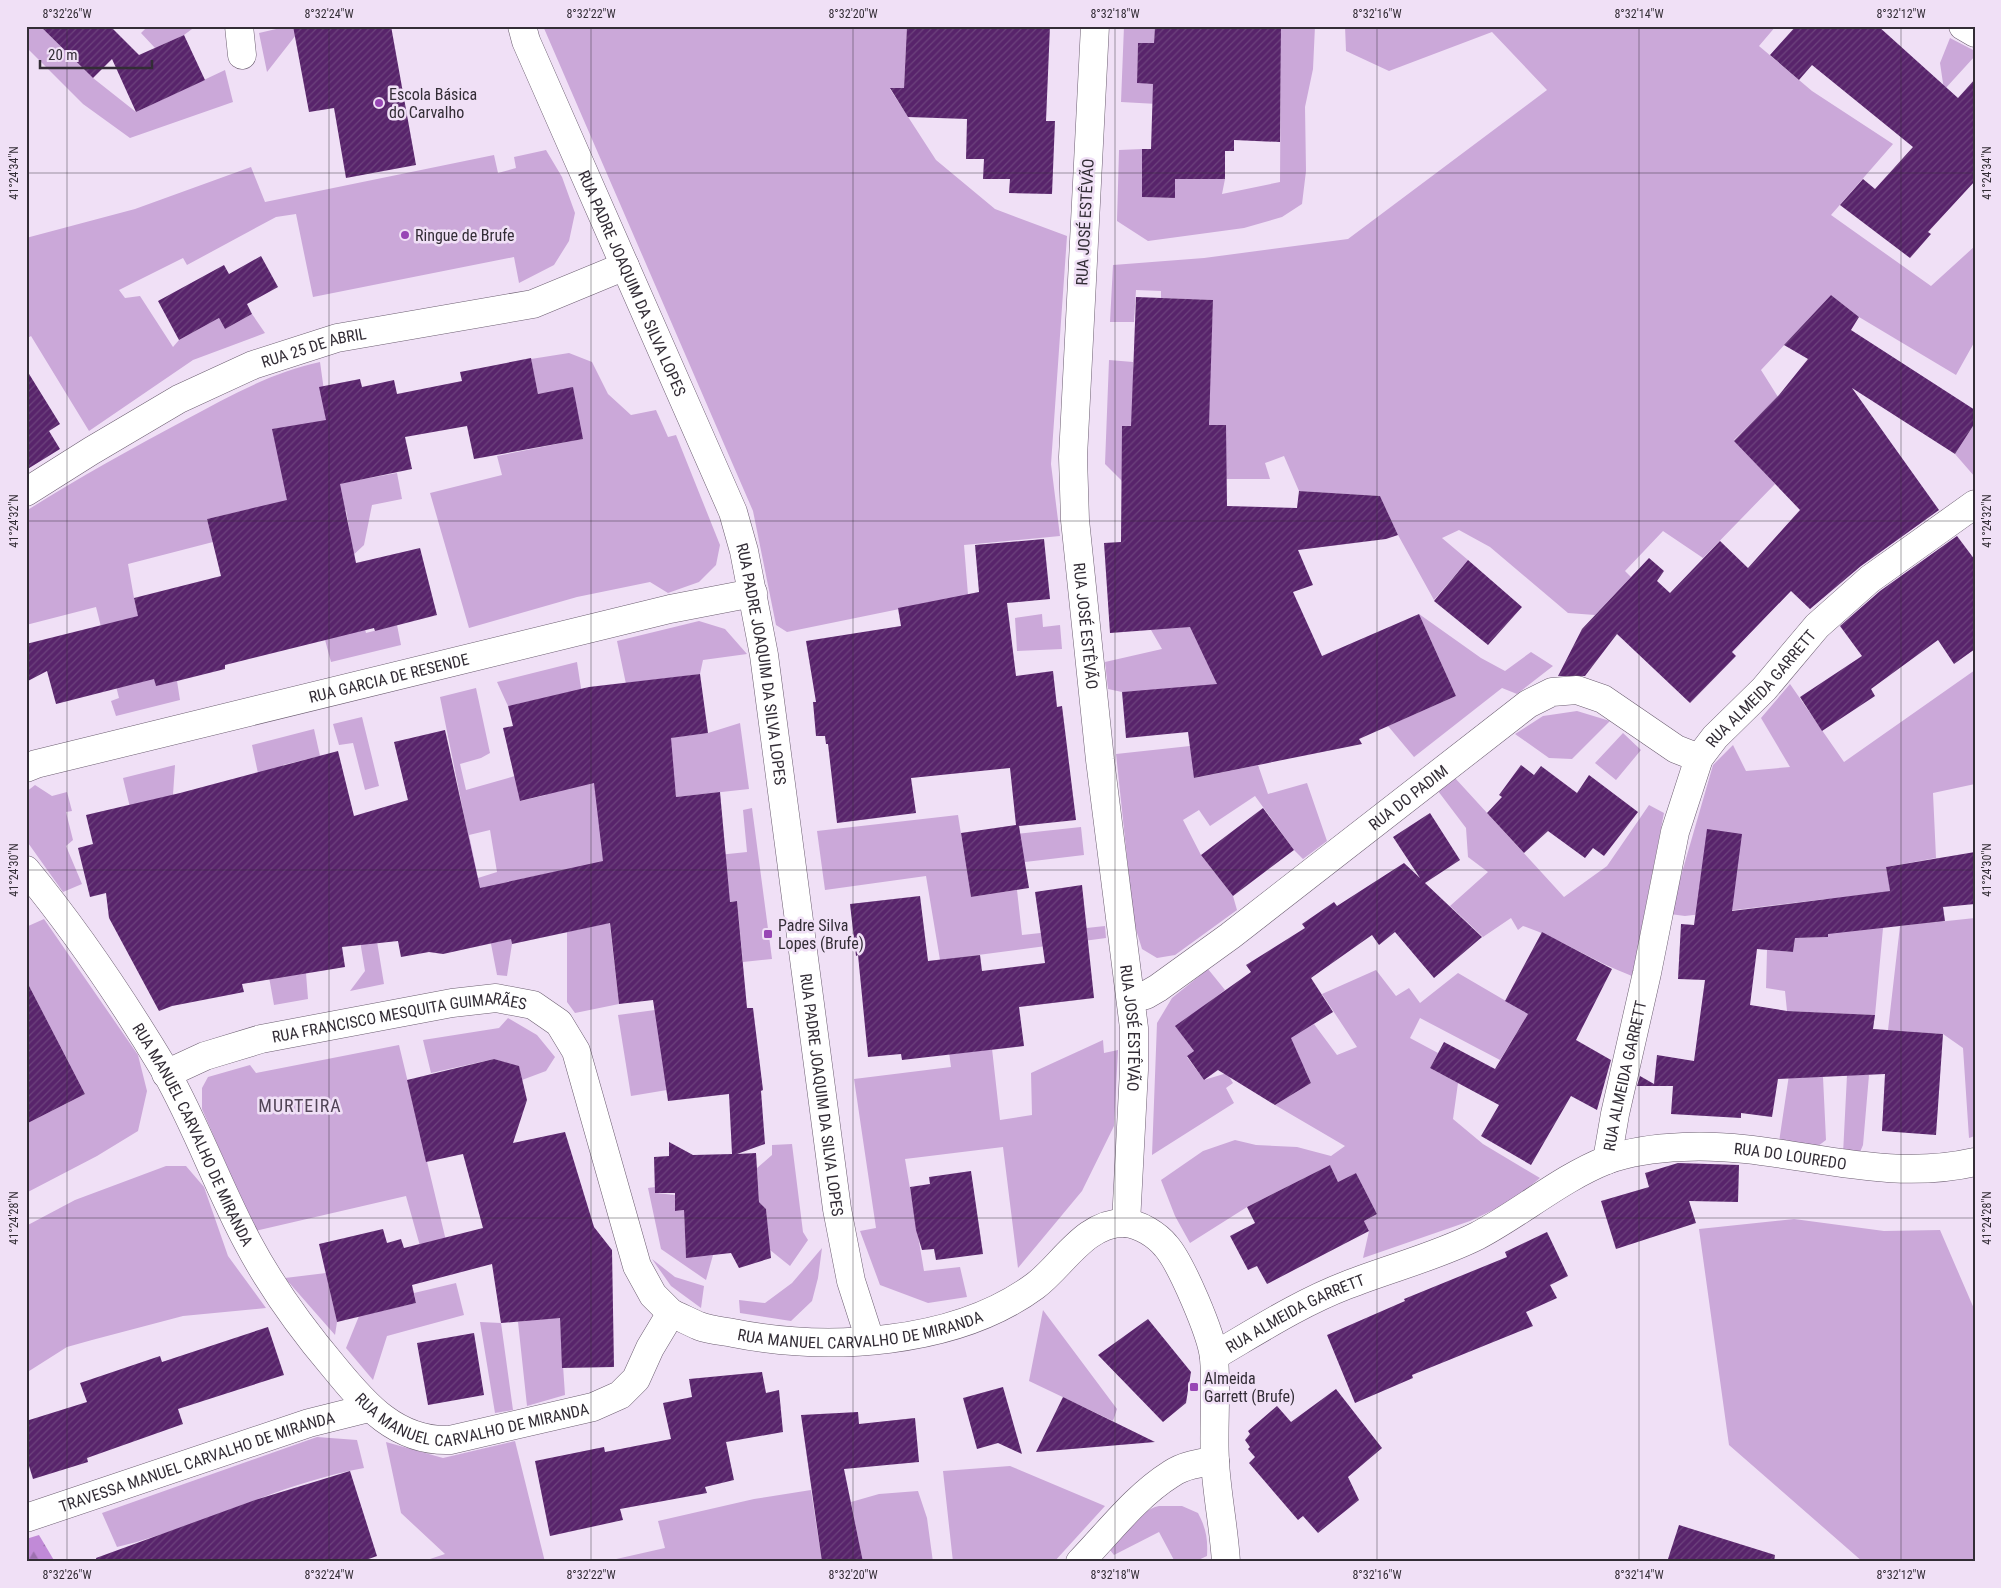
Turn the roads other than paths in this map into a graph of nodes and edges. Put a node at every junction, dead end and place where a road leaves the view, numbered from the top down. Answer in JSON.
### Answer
{"nodes":[{"id":1,"x":239,"y":26,"type":"edge"},
{"id":2,"x":522,"y":26,"type":"edge"},
{"id":3,"x":1094,"y":26,"type":"edge"},
{"id":4,"x":1962,"y":26,"type":"edge"},
{"id":5,"x":1975,"y":33,"type":"edge"},
{"id":6,"x":242,"y":55,"type":"dead end"},
{"id":7,"x":624,"y":266,"type":"junction"},
{"id":8,"x":26,"y":492,"type":"edge"},
{"id":9,"x":1975,"y":504,"type":"edge"},
{"id":10,"x":753,"y":593,"type":"junction"},
{"id":11,"x":1699,"y":758,"type":"junction"},
{"id":12,"x":26,"y":768,"type":"edge"},
{"id":13,"x":26,"y":870,"type":"edge"},
{"id":14,"x":1131,"y":999,"type":"junction"},
{"id":15,"x":166,"y":1074,"type":"junction"},
{"id":16,"x":1607,"y":1160,"type":"junction"},
{"id":17,"x":1975,"y":1162,"type":"edge"},
{"id":18,"x":1126,"y":1223,"type":"junction"},
{"id":19,"x":671,"y":1313,"type":"junction"},
{"id":20,"x":870,"y":1340,"type":"junction"},
{"id":21,"x":1214,"y":1356,"type":"junction"},
{"id":22,"x":369,"y":1408,"type":"junction"},
{"id":23,"x":1215,"y":1461,"type":"junction"},
{"id":24,"x":26,"y":1518,"type":"edge"},
{"id":25,"x":1080,"y":1562,"type":"edge"},
{"id":26,"x":1226,"y":1562,"type":"edge"}],
"edges":[{"from":1,"to":6,"type":"street"},
{"from":2,"to":7,"type":"street","name":"RUA PADRE JOAQUIM DA SILVA LOPES"},
{"from":3,"to":14,"type":"street","name":"RUA JOSÉ ESTÊVÃO"},
{"from":4,"to":5,"type":"street"},
{"from":7,"to":8,"type":"street","name":"RUA 25 DE ABRIL"},
{"from":7,"to":10,"type":"street","name":"RUA PADRE JOAQUIM DA SILVA LOPES"},
{"from":9,"to":11,"type":"street","name":"RUA ALMEIDA GARRETT"},
{"from":10,"to":12,"type":"street","name":"RUA GARCIA DE RESENDE"},
{"from":10,"to":20,"type":"street","name":"RUA PADRE JOAQUIM DA SILVA LOPES"},
{"from":11,"to":14,"type":"street","name":"RUA DO PADIM"},
{"from":11,"to":16,"type":"street","name":"RUA ALMEIDA GARRETT"},
{"from":13,"to":15,"type":"street","name":"RUA MANUEL CARVALHO DE MIRANDA"},
{"from":14,"to":18,"type":"street","name":"RUA JOSÉ ESTÊVÃO"},
{"from":15,"to":19,"type":"street","name":"RUA FRANCISCO MESQUITA GUIMARÃES"},
{"from":15,"to":22,"type":"street","name":"RUA MANUEL CARVALHO DE MIRANDA"},
{"from":16,"to":17,"type":"street","name":"RUA DO LOUREDO"},
{"from":16,"to":21,"type":"street","name":"RUA ALMEIDA GARRETT"},
{"from":18,"to":20,"type":"street","name":"RUA MANUEL CARVALHO DE MIRANDA"},
{"from":18,"to":21,"type":"street"},
{"from":19,"to":20,"type":"street","name":"RUA MANUEL CARVALHO DE MIRANDA"},
{"from":19,"to":22,"type":"street","name":"RUA MANUEL CARVALHO DE MIRANDA"},
{"from":21,"to":23,"type":"street","name":"RUA ALMEIDA GARRETT"},
{"from":22,"to":24,"type":"street","name":"TRAVESSA MANUEL CARVALHO DE MIRANDA"},
{"from":23,"to":25,"type":"street"},
{"from":23,"to":26,"type":"street","name":"RUA ALMEIDA GARRETT"}]}
